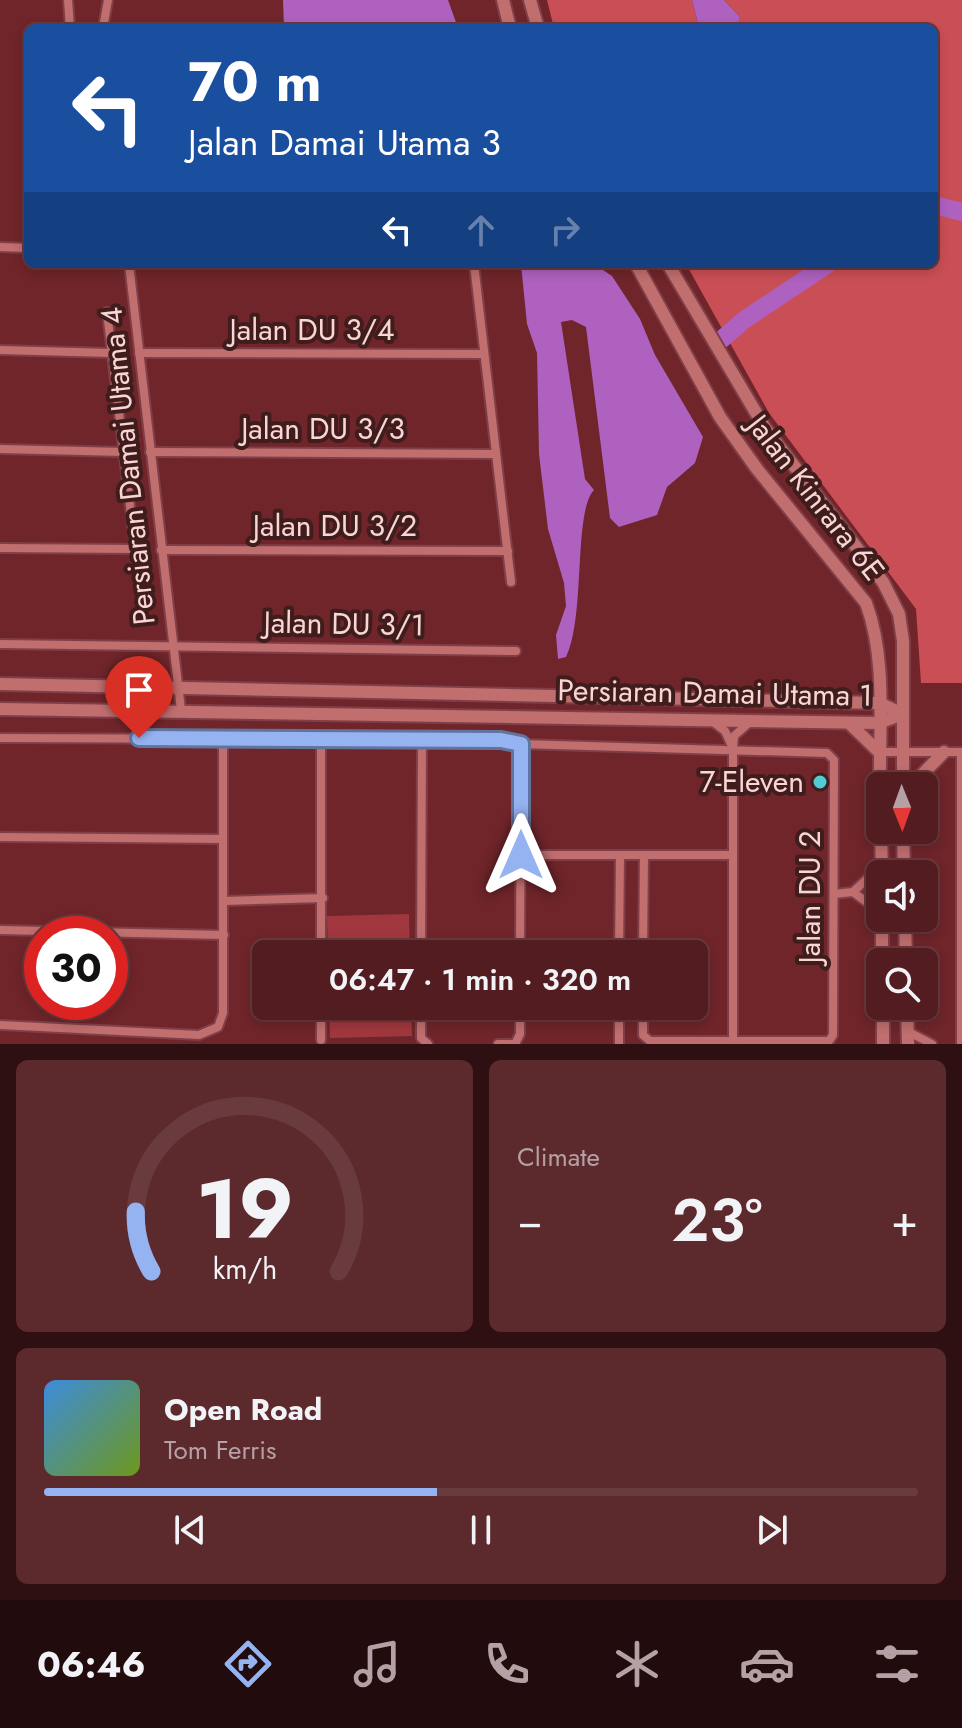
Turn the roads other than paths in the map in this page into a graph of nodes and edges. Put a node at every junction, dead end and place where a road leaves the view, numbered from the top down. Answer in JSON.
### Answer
{"nodes":[{"id":1,"x":68,"y":0,"type":"edge"},
{"id":2,"x":108,"y":0,"type":"edge"},
{"id":3,"x":503,"y":0,"type":"edge"},
{"id":4,"x":530,"y":0,"type":"edge"},
{"id":5,"x":70,"y":24,"type":"edge"},
{"id":6,"x":104,"y":24,"type":"edge"},
{"id":7,"x":509,"y":24,"type":"edge"},
{"id":8,"x":537,"y":24,"type":"edge"},
{"id":9,"x":0,"y":245,"type":"edge"},
{"id":10,"x":24,"y":248,"type":"edge"},
{"id":11,"x":129,"y":268,"type":"edge"},
{"id":12,"x":474,"y":268,"type":"edge"},
{"id":13,"x":638,"y":268,"type":"edge"},
{"id":14,"x":670,"y":268,"type":"edge"},
{"id":15,"x":107,"y":312,"type":"dead end"},
{"id":16,"x":0,"y":350,"type":"edge"},
{"id":17,"x":111,"y":353,"type":"junction"},
{"id":18,"x":139,"y":353,"type":"junction"},
{"id":19,"x":484,"y":354,"type":"junction"},
{"id":20,"x":0,"y":449,"type":"edge"},
{"id":21,"x":124,"y":452,"type":"junction"},
{"id":22,"x":150,"y":452,"type":"junction"},
{"id":23,"x":496,"y":454,"type":"junction"},
{"id":24,"x":0,"y":548,"type":"edge"},
{"id":25,"x":136,"y":549,"type":"junction"},
{"id":26,"x":161,"y":550,"type":"junction"},
{"id":27,"x":508,"y":551,"type":"junction"},
{"id":28,"x":511,"y":582,"type":"dead end"},
{"id":29,"x":140,"y":590,"type":"dead end"},
{"id":30,"x":0,"y":644,"type":"edge"},
{"id":31,"x":172,"y":646,"type":"junction"},
{"id":32,"x":516,"y":651,"type":"dead end"},
{"id":33,"x":878,"y":676,"type":"junction"},
{"id":34,"x":0,"y":684,"type":"edge"},
{"id":35,"x":178,"y":687,"type":"junction"},
{"id":36,"x":853,"y":703,"type":"junction"},
{"id":37,"x":879,"y":703,"type":"junction"},
{"id":38,"x":0,"y":709,"type":"edge"},
{"id":39,"x":181,"y":710,"type":"junction"},
{"id":40,"x":903,"y":714,"type":"junction"},
{"id":41,"x":710,"y":720,"type":"junction"},
{"id":42,"x":752,"y":721,"type":"junction"},
{"id":43,"x":848,"y":723,"type":"junction"},
{"id":44,"x":879,"y":723,"type":"junction"},
{"id":45,"x":0,"y":738,"type":"edge"},
{"id":46,"x":223,"y":739,"type":"junction"},
{"id":47,"x":321,"y":739,"type":"junction"},
{"id":48,"x":422,"y":739,"type":"junction"},
{"id":49,"x":521,"y":744,"type":"junction"},
{"id":50,"x":733,"y":748,"type":"junction"},
{"id":51,"x":879,"y":752,"type":"junction"},
{"id":52,"x":903,"y":752,"type":"junction"},
{"id":53,"x":944,"y":752,"type":"junction"},
{"id":54,"x":962,"y":752,"type":"edge"},
{"id":55,"x":880,"y":772,"type":"edge"},
{"id":56,"x":903,"y":772,"type":"edge"},
{"id":57,"x":925,"y":772,"type":"edge"},
{"id":58,"x":0,"y":837,"type":"edge"},
{"id":59,"x":223,"y":839,"type":"junction"},
{"id":60,"x":521,"y":855,"type":"junction"},
{"id":61,"x":620,"y":855,"type":"junction"},
{"id":62,"x":644,"y":855,"type":"junction"},
{"id":63,"x":733,"y":855,"type":"junction"},
{"id":64,"x":866,"y":882,"type":"edge"},
{"id":65,"x":853,"y":892,"type":"junction"},
{"id":66,"x":834,"y":894,"type":"junction"},
{"id":67,"x":323,"y":898,"type":"junction"},
{"id":68,"x":224,"y":901,"type":"junction"},
{"id":69,"x":866,"y":902,"type":"edge"},
{"id":70,"x":0,"y":930,"type":"edge"},
{"id":71,"x":224,"y":935,"type":"junction"},
{"id":72,"x":322,"y":940,"type":"edge"},
{"id":73,"x":421,"y":940,"type":"edge"},
{"id":74,"x":520,"y":940,"type":"edge"},
{"id":75,"x":619,"y":940,"type":"edge"},
{"id":76,"x":643,"y":940,"type":"edge"},
{"id":77,"x":321,"y":1020,"type":"edge"},
{"id":78,"x":422,"y":1020,"type":"edge"},
{"id":79,"x":520,"y":1020,"type":"edge"},
{"id":80,"x":619,"y":1020,"type":"edge"},
{"id":81,"x":643,"y":1020,"type":"edge"},
{"id":82,"x":883,"y":1020,"type":"edge"},
{"id":83,"x":0,"y":1025,"type":"edge"},
{"id":84,"x":907,"y":1038,"type":"edge"},
{"id":85,"x":321,"y":1040,"type":"dead end"},
{"id":86,"x":733,"y":1040,"type":"junction"},
{"id":87,"x":424,"y":1041,"type":"edge"},
{"id":88,"x":498,"y":1044,"type":"edge"},
{"id":89,"x":619,"y":1044,"type":"edge"},
{"id":90,"x":883,"y":1044,"type":"edge"},
{"id":91,"x":932,"y":1044,"type":"edge"},
{"id":92,"x":961,"y":1044,"type":"edge"}],
"edges":[{"from":1,"to":5,"type":"street"},
{"from":2,"to":6,"type":"street"},
{"from":3,"to":7,"type":"street"},
{"from":4,"to":8,"type":"street"},
{"from":9,"to":10,"type":"street"},
{"from":11,"to":18,"type":"street","name":"Persiaran Damai Utama 4"},
{"from":12,"to":19,"type":"street"},
{"from":13,"to":33,"type":"street","name":"Jalan Kinrara 6E"},
{"from":14,"to":40,"type":"street","name":"Jalan Kinrara 6E"},
{"from":15,"to":17,"type":"street"},
{"from":16,"to":17,"type":"street"},
{"from":17,"to":21,"type":"street"},
{"from":18,"to":19,"type":"street","name":"Jalan DU 3/4"},
{"from":18,"to":22,"type":"street","name":"Persiaran Damai Utama 4"},
{"from":19,"to":23,"type":"street"},
{"from":20,"to":21,"type":"street"},
{"from":21,"to":25,"type":"street"},
{"from":22,"to":23,"type":"street","name":"Jalan DU 3/3"},
{"from":22,"to":26,"type":"street","name":"Persiaran Damai Utama 4"},
{"from":23,"to":27,"type":"street"},
{"from":24,"to":25,"type":"street"},
{"from":25,"to":29,"type":"street"},
{"from":26,"to":27,"type":"street","name":"Jalan DU 3/2"},
{"from":26,"to":31,"type":"street","name":"Persiaran Damai Utama 4"},
{"from":27,"to":28,"type":"street"},
{"from":30,"to":31,"type":"street","name":"Jalan DU 3/1"},
{"from":31,"to":32,"type":"street","name":"Jalan DU 3/1"},
{"from":31,"to":35,"type":"street","name":"Persiaran Damai Utama 4"},
{"from":33,"to":36,"type":"street"},
{"from":33,"to":37,"type":"street","name":"Jalan Kinrara 6E"},
{"from":34,"to":35,"type":"street","name":"Persiaran Damai Utama 1"},
{"from":35,"to":36,"type":"street","name":"Persiaran Damai Utama 1"},
{"from":35,"to":39,"type":"street","name":"Persiaran Damai Utama 4"},
{"from":36,"to":37,"type":"street","name":"Persiaran Damai Utama 1"},
{"from":37,"to":40,"type":"street","name":"Persiaran Damai Utama 1"},
{"from":37,"to":44,"type":"street","name":"Jalan Kinrara 6E"},
{"from":38,"to":39,"type":"street","name":"Persiaran Damai Utama 1"},
{"from":39,"to":41,"type":"street","name":"Persiaran Damai Utama 1"},
{"from":40,"to":44,"type":"street","name":"Persiaran Damai Utama 1"},
{"from":40,"to":52,"type":"street","name":"Jalan Kinrara 6E"},
{"from":41,"to":42,"type":"street","name":"Persiaran Damai Utama 1"},
{"from":41,"to":50,"type":"street"},
{"from":42,"to":43,"type":"street","name":"Persiaran Damai Utama 1"},
{"from":42,"to":50,"type":"street"},
{"from":43,"to":44,"type":"street","name":"Persiaran Damai Utama 1"},
{"from":43,"to":51,"type":"street"},
{"from":44,"to":51,"type":"street","name":"Jalan Kinrara 6E"},
{"from":45,"to":46,"type":"street"},
{"from":46,"to":47,"type":"street"},
{"from":46,"to":59,"type":"street"},
{"from":47,"to":48,"type":"street"},
{"from":47,"to":67,"type":"street"},
{"from":48,"to":49,"type":"street"},
{"from":48,"to":73,"type":"street"},
{"from":49,"to":50,"type":"street"},
{"from":49,"to":60,"type":"street"},
{"from":50,"to":63,"type":"street"},
{"from":50,"to":66,"type":"street","name":"Jalan DU 2"},
{"from":51,"to":52,"type":"street"},
{"from":51,"to":55,"type":"street","name":"Jalan Kinrara 6E"},
{"from":52,"to":53,"type":"street"},
{"from":52,"to":56,"type":"street","name":"Jalan Kinrara 6E"},
{"from":53,"to":54,"type":"street"},
{"from":53,"to":57,"type":"street"},
{"from":54,"to":92,"type":"street"},
{"from":58,"to":59,"type":"street"},
{"from":59,"to":68,"type":"street"},
{"from":60,"to":61,"type":"street"},
{"from":60,"to":74,"type":"street"},
{"from":61,"to":62,"type":"street"},
{"from":61,"to":75,"type":"street"},
{"from":62,"to":63,"type":"street"},
{"from":62,"to":76,"type":"street"},
{"from":63,"to":86,"type":"street"},
{"from":64,"to":65,"type":"street"},
{"from":65,"to":66,"type":"street"},
{"from":65,"to":69,"type":"street"},
{"from":66,"to":86,"type":"street","name":"Jalan DU 2"},
{"from":67,"to":68,"type":"street"},
{"from":67,"to":72,"type":"street"},
{"from":68,"to":71,"type":"street"},
{"from":70,"to":71,"type":"street"},
{"from":71,"to":83,"type":"street"},
{"from":77,"to":85,"type":"street"},
{"from":78,"to":87,"type":"street"},
{"from":79,"to":88,"type":"street"},
{"from":80,"to":89,"type":"street"},
{"from":81,"to":86,"type":"street"},
{"from":82,"to":90,"type":"street"},
{"from":84,"to":91,"type":"street"}]}
